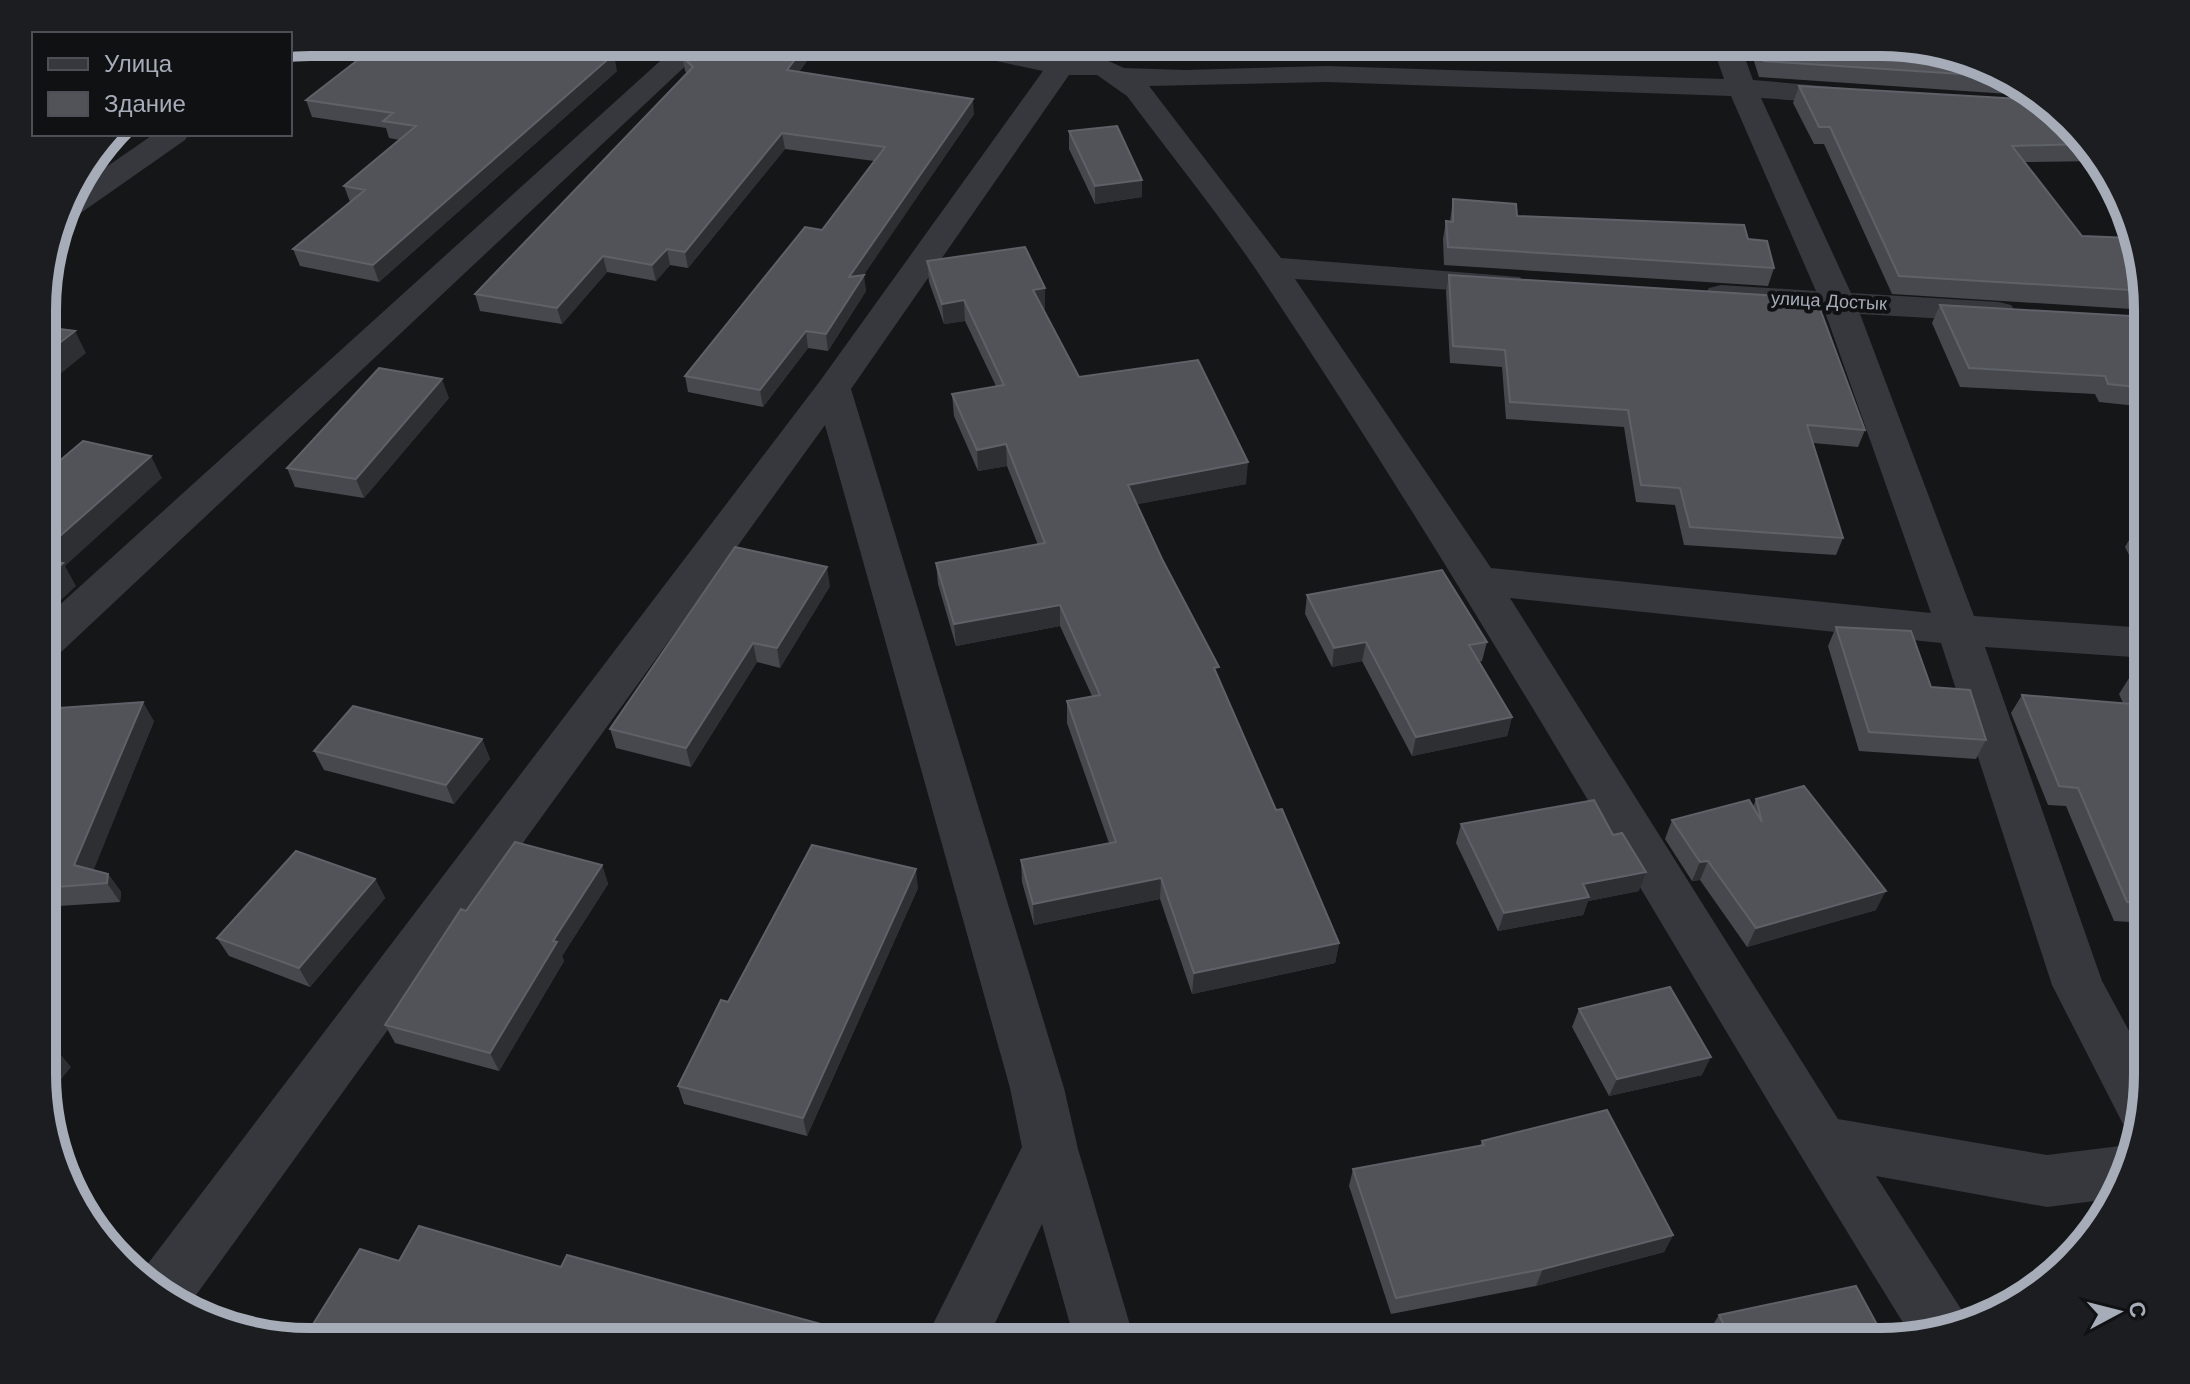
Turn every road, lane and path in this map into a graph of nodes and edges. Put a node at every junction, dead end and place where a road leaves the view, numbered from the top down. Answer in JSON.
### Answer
{"nodes":[{"id":1,"x":682,"y":56,"type":"edge"},
{"id":2,"x":1048,"y":56,"type":"edge"},
{"id":3,"x":1730,"y":56,"type":"edge"},
{"id":4,"x":1117,"y":76,"type":"junction"},
{"id":5,"x":1742,"y":88,"type":"junction"},
{"id":6,"x":1879,"y":97,"type":"edge"},
{"id":7,"x":171,"y":136,"type":"edge"},
{"id":8,"x":83,"y":197,"type":"edge"},
{"id":9,"x":1271,"y":267,"type":"junction"},
{"id":10,"x":1533,"y":285,"type":"edge"},
{"id":11,"x":1685,"y":293,"type":"edge"},
{"id":12,"x":1838,"y":301,"type":"junction"},
{"id":13,"x":2024,"y":314,"type":"edge"},
{"id":14,"x":833,"y":389,"type":"junction"},
{"id":15,"x":1478,"y":581,"type":"junction"},
{"id":16,"x":1958,"y":630,"type":"junction"},
{"id":17,"x":56,"y":632,"type":"edge"},
{"id":18,"x":2133,"y":642,"type":"edge"},
{"id":19,"x":2133,"y":1090,"type":"edge"},
{"id":20,"x":1821,"y":1141,"type":"junction"},
{"id":21,"x":1050,"y":1149,"type":"junction"},
{"id":22,"x":2113,"y":1173,"type":"edge"},
{"id":23,"x":168,"y":1284,"type":"edge"},
{"id":24,"x":1936,"y":1321,"type":"edge"},
{"id":25,"x":961,"y":1328,"type":"edge"},
{"id":26,"x":1101,"y":1328,"type":"edge"}],
"edges":[{"from":1,"to":17,"type":"street"},
{"from":2,"to":4,"type":"street"},
{"from":2,"to":14,"type":"street"},
{"from":3,"to":5,"type":"street"},
{"from":4,"to":5,"type":"street"},
{"from":4,"to":9,"type":"street"},
{"from":5,"to":6,"type":"street"},
{"from":5,"to":12,"type":"street"},
{"from":7,"to":8,"type":"street"},
{"from":9,"to":10,"type":"street"},
{"from":9,"to":15,"type":"street"},
{"from":11,"to":12,"type":"street","name":"улица Достык"},
{"from":12,"to":13,"type":"street","name":"улица Достык"},
{"from":12,"to":16,"type":"street"},
{"from":14,"to":21,"type":"street"},
{"from":14,"to":23,"type":"street"},
{"from":15,"to":16,"type":"street"},
{"from":15,"to":20,"type":"street"},
{"from":16,"to":18,"type":"street"},
{"from":16,"to":19,"type":"street"},
{"from":20,"to":22,"type":"street"},
{"from":20,"to":24,"type":"street"},
{"from":21,"to":25,"type":"street"},
{"from":21,"to":26,"type":"street"}]}
